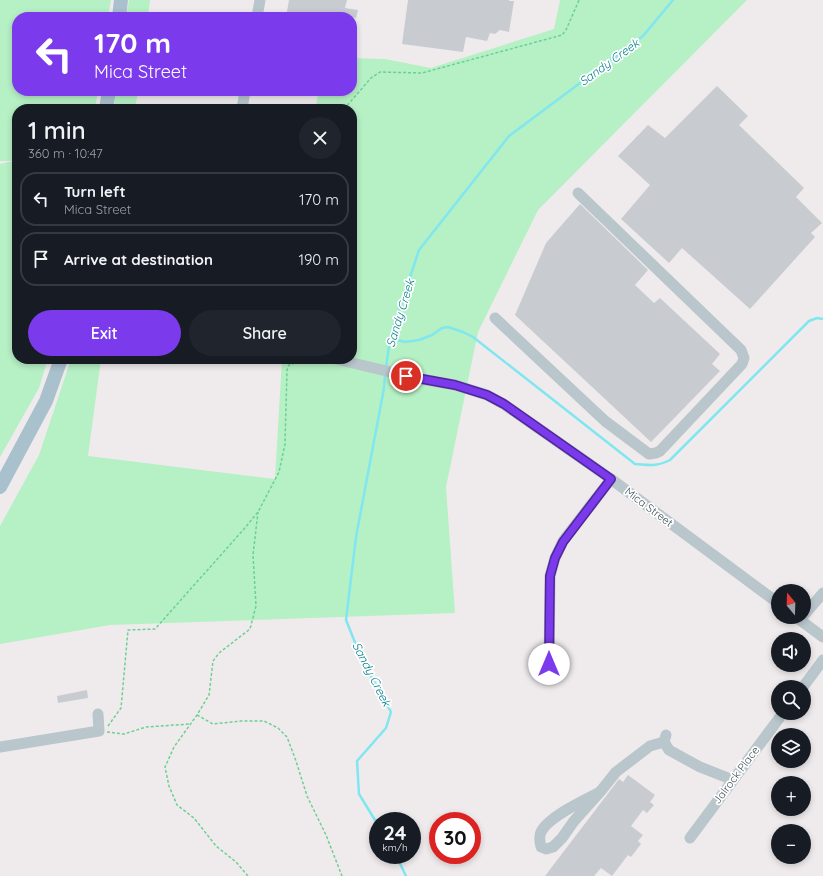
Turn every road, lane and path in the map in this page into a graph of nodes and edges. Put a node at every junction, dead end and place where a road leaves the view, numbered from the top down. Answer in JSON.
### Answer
{"nodes":[{"id":1,"x":121,"y":0,"type":"edge"},
{"id":2,"x":260,"y":0,"type":"edge"},
{"id":3,"x":580,"y":0,"type":"edge"},
{"id":4,"x":120,"y":12,"type":"edge"},
{"id":5,"x":258,"y":12,"type":"edge"},
{"id":6,"x":357,"y":94,"type":"edge"},
{"id":7,"x":355,"y":96,"type":"edge"},
{"id":8,"x":348,"y":104,"type":"edge"},
{"id":9,"x":578,"y":193,"type":"dead end"},
{"id":10,"x":495,"y":318,"type":"dead end"},
{"id":11,"x":59,"y":364,"type":"edge"},
{"id":12,"x":293,"y":364,"type":"edge"},
{"id":13,"x":355,"y":364,"type":"edge"},
{"id":14,"x":611,"y":479,"type":"junction"},
{"id":15,"x":0,"y":487,"type":"edge"},
{"id":16,"x":258,"y":512,"type":"junction"},
{"id":17,"x":823,"y":593,"type":"edge"},
{"id":18,"x":771,"y":598,"type":"edge"},
{"id":19,"x":811,"y":606,"type":"edge"},
{"id":20,"x":809,"y":624,"type":"edge"},
{"id":21,"x":823,"y":637,"type":"edge"},
{"id":22,"x":823,"y":660,"type":"edge"},
{"id":23,"x":549,"y":664,"type":"dead end"},
{"id":24,"x":808,"y":680,"type":"edge"},
{"id":25,"x":98,"y":714,"type":"dead end"},
{"id":26,"x":197,"y":716,"type":"junction"},
{"id":27,"x":778,"y":720,"type":"edge"},
{"id":28,"x":190,"y":724,"type":"junction"},
{"id":29,"x":108,"y":726,"type":"dead end"},
{"id":30,"x":104,"y":732,"type":"dead end"},
{"id":31,"x":0,"y":747,"type":"edge"},
{"id":32,"x":733,"y":780,"type":"junction"},
{"id":33,"x":600,"y":792,"type":"junction"},
{"id":34,"x":690,"y":838,"type":"dead end"},
{"id":35,"x":248,"y":876,"type":"edge"},
{"id":36,"x":342,"y":876,"type":"edge"}],
"edges":[{"from":1,"to":4,"type":"main road"},
{"from":2,"to":5,"type":"street"},
{"from":3,"to":6,"type":"path"},
{"from":7,"to":8,"type":"path"},
{"from":9,"to":10,"type":"street"},
{"from":11,"to":15,"type":"main road"},
{"from":12,"to":16,"type":"path"},
{"from":13,"to":14,"type":"street","name":"Mica Street"},
{"from":14,"to":18,"type":"street","name":"Mica Street"},
{"from":14,"to":23,"type":"street"},
{"from":16,"to":26,"type":"path"},
{"from":16,"to":29,"type":"path"},
{"from":17,"to":19,"type":"street"},
{"from":20,"to":21,"type":"street"},
{"from":22,"to":24,"type":"street"},
{"from":25,"to":31,"type":"street"},
{"from":26,"to":28,"type":"path"},
{"from":26,"to":36,"type":"path"},
{"from":27,"to":32,"type":"street","name":"Jalrock Place"},
{"from":28,"to":30,"type":"path"},
{"from":28,"to":35,"type":"path"},
{"from":32,"to":33,"type":"street"},
{"from":32,"to":34,"type":"street","name":"Jalrock Place"},
{"from":33,"to":33,"type":"street"}]}
